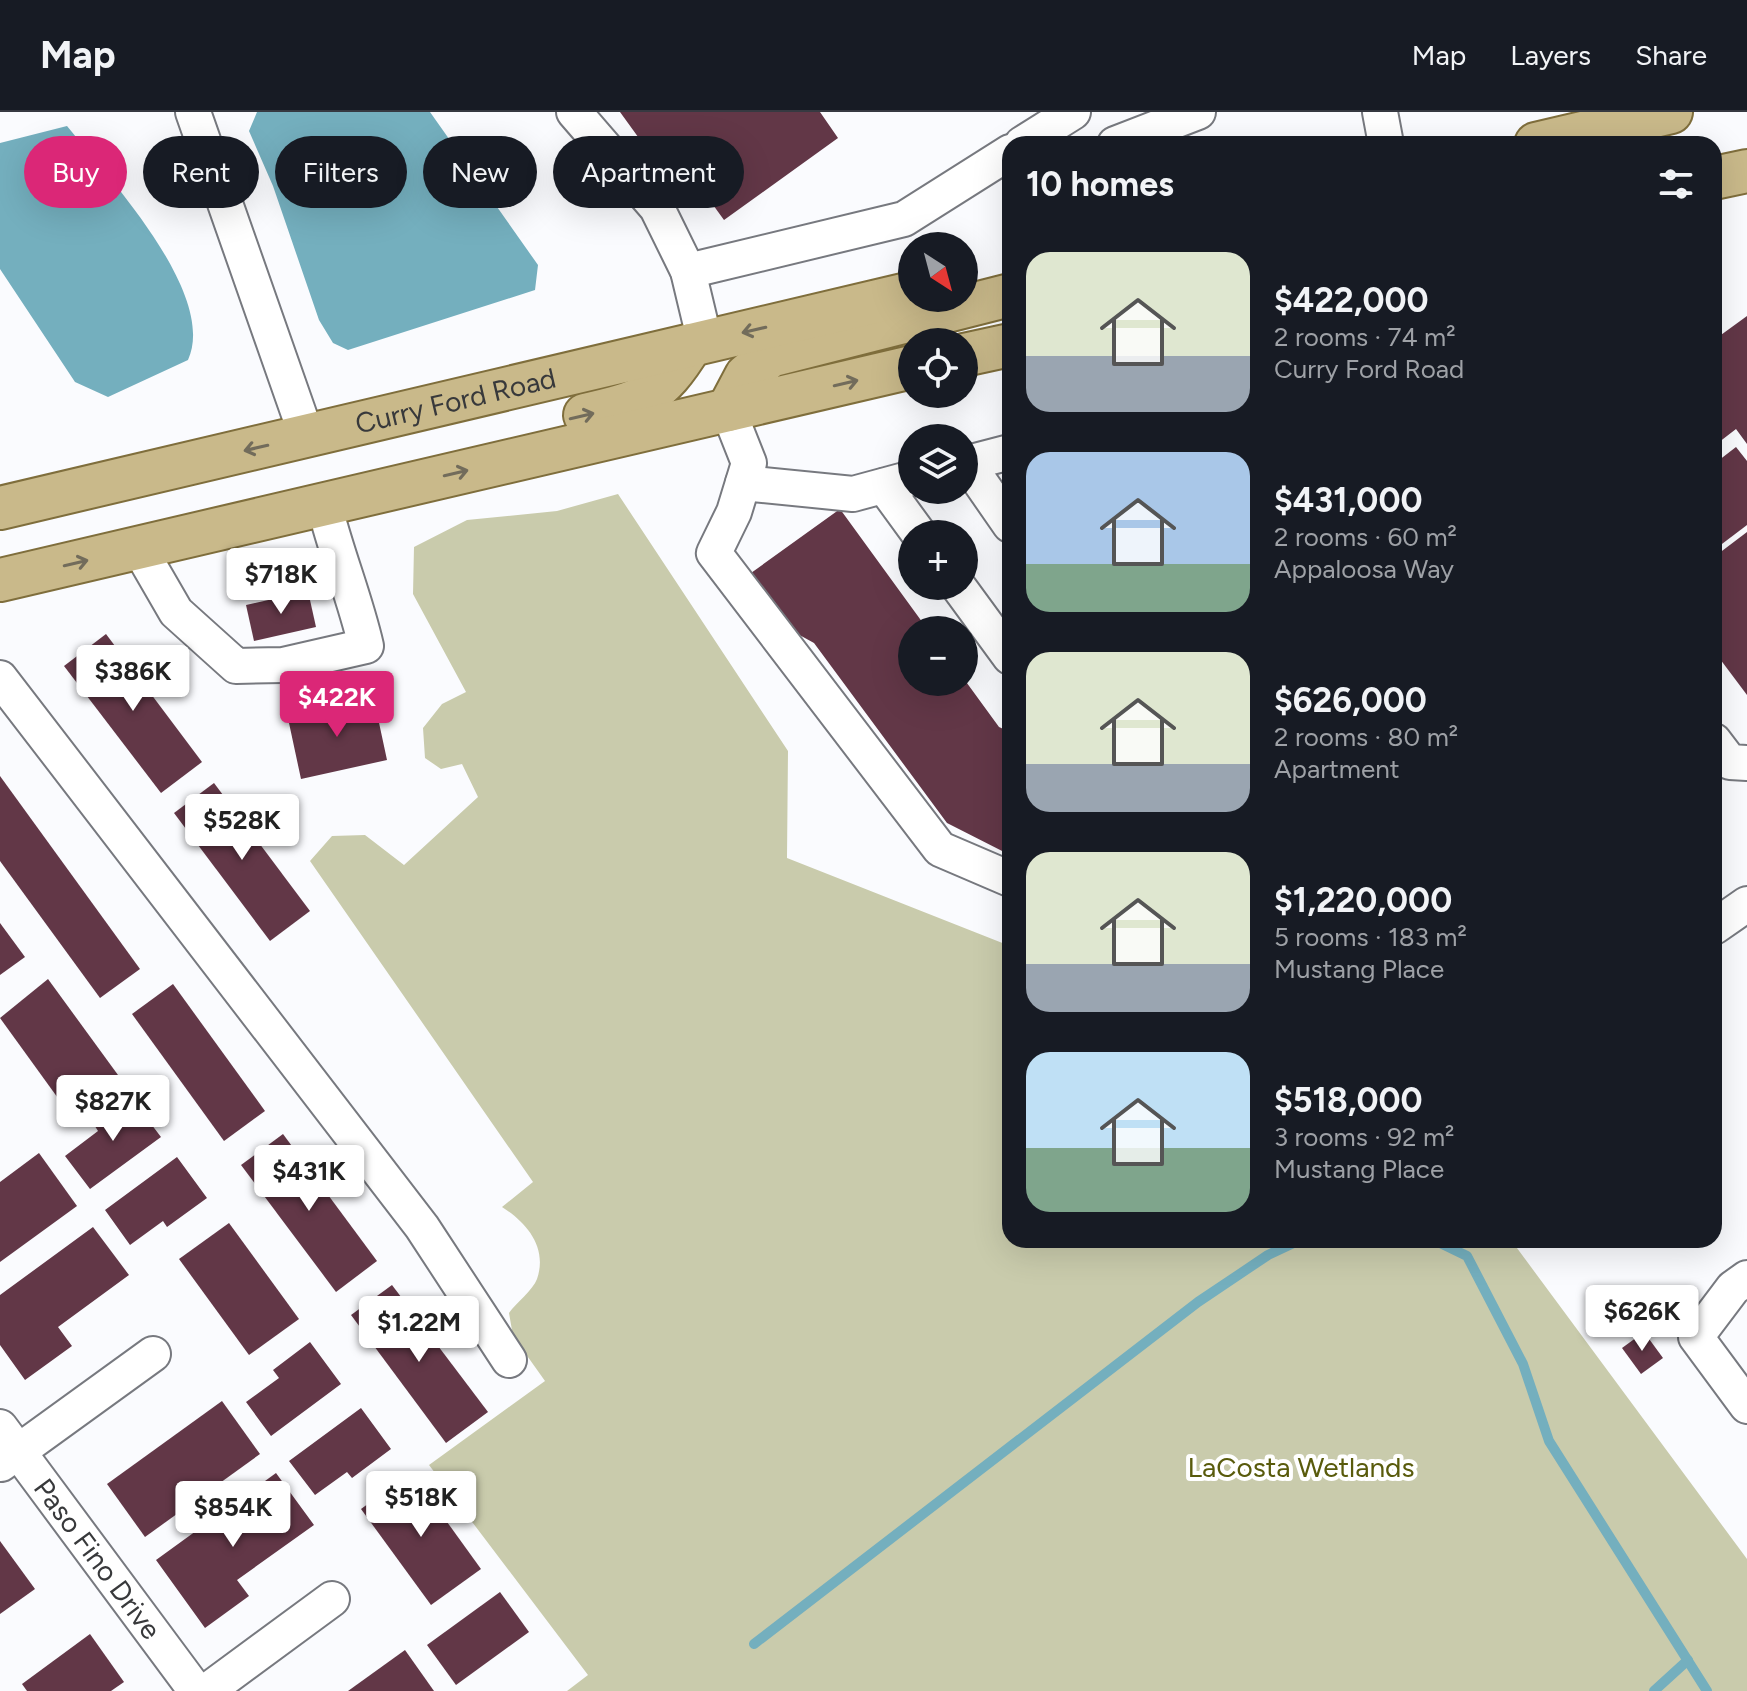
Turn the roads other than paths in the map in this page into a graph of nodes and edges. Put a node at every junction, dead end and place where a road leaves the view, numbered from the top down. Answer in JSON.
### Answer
{"nodes":[{"id":1,"x":193,"y":112,"type":"edge"},
{"id":2,"x":574,"y":112,"type":"edge"},
{"id":3,"x":1073,"y":112,"type":"edge"},
{"id":4,"x":1088,"y":112,"type":"edge"},
{"id":5,"x":1198,"y":112,"type":"edge"},
{"id":6,"x":1380,"y":112,"type":"edge"},
{"id":7,"x":1671,"y":112,"type":"edge"},
{"id":8,"x":1624,"y":119,"type":"edge"},
{"id":9,"x":1035,"y":136,"type":"edge"},
{"id":10,"x":1107,"y":136,"type":"edge"},
{"id":11,"x":1134,"y":136,"type":"edge"},
{"id":12,"x":1384,"y":136,"type":"edge"},
{"id":13,"x":1564,"y":136,"type":"edge"},
{"id":14,"x":1002,"y":157,"type":"edge"},
{"id":15,"x":1747,"y":171,"type":"edge"},
{"id":16,"x":1722,"y":176,"type":"edge"},
{"id":17,"x":688,"y":271,"type":"junction"},
{"id":18,"x":1002,"y":272,"type":"edge"},
{"id":19,"x":978,"y":277,"type":"edge"},
{"id":20,"x":898,"y":296,"type":"edge"},
{"id":21,"x":1002,"y":297,"type":"edge"},
{"id":22,"x":698,"y":343,"type":"junction"},
{"id":23,"x":1002,"y":347,"type":"edge"},
{"id":24,"x":978,"y":352,"type":"edge"},
{"id":25,"x":898,"y":370,"type":"edge"},
{"id":26,"x":728,"y":410,"type":"junction"},
{"id":27,"x":307,"y":437,"type":"junction"},
{"id":28,"x":1002,"y":454,"type":"edge"},
{"id":29,"x":978,"y":461,"type":"edge"},
{"id":30,"x":978,"y":481,"type":"edge"},
{"id":31,"x":898,"y":482,"type":"edge"},
{"id":32,"x":743,"y":483,"type":"junction"},
{"id":33,"x":324,"y":504,"type":"junction"},
{"id":34,"x":0,"y":508,"type":"edge"},
{"id":35,"x":1002,"y":514,"type":"edge"},
{"id":36,"x":139,"y":548,"type":"junction"},
{"id":37,"x":0,"y":580,"type":"edge"},
{"id":38,"x":968,"y":600,"type":"edge"},
{"id":39,"x":1002,"y":646,"type":"edge"},
{"id":40,"x":0,"y":678,"type":"edge"},
{"id":41,"x":1722,"y":752,"type":"edge"},
{"id":42,"x":1747,"y":763,"type":"edge"},
{"id":43,"x":1002,"y":876,"type":"edge"},
{"id":44,"x":1747,"y":904,"type":"edge"},
{"id":45,"x":1722,"y":921,"type":"edge"},
{"id":46,"x":1747,"y":1278,"type":"edge"},
{"id":47,"x":153,"y":1354,"type":"dead end"},
{"id":48,"x":509,"y":1360,"type":"dead end"},
{"id":49,"x":1747,"y":1406,"type":"edge"},
{"id":50,"x":6,"y":1448,"type":"edge"},
{"id":51,"x":332,"y":1599,"type":"dead end"},
{"id":52,"x":196,"y":1691,"type":"edge"},
{"id":53,"x":207,"y":1691,"type":"edge"}],
"edges":[{"from":1,"to":27,"type":"street"},
{"from":2,"to":17,"type":"street"},
{"from":3,"to":9,"type":"street"},
{"from":4,"to":10,"type":"street"},
{"from":5,"to":11,"type":"street"},
{"from":6,"to":12,"type":"street"},
{"from":7,"to":8,"type":"main road"},
{"from":8,"to":13,"type":"main road"},
{"from":14,"to":17,"type":"street"},
{"from":15,"to":16,"type":"main road"},
{"from":17,"to":22,"type":"street"},
{"from":18,"to":19,"type":"main road"},
{"from":20,"to":22,"type":"main road","name":"Curry Ford Road","one_way":true},
{"from":21,"to":26,"type":"main road"},
{"from":22,"to":27,"type":"main road","name":"Curry Ford Road"},
{"from":33,"to":22,"type":"main road","one_way":true},
{"from":23,"to":24,"type":"main road"},
{"from":26,"to":25,"type":"main road","one_way":true},
{"from":26,"to":32,"type":"street"},
{"from":33,"to":26,"type":"main road","one_way":true},
{"from":27,"to":34,"type":"main road","name":"Curry Ford Road","one_way":true},
{"from":28,"to":29,"type":"street"},
{"from":30,"to":35,"type":"street"},
{"from":31,"to":32,"type":"street"},
{"from":32,"to":43,"type":"street"},
{"from":33,"to":36,"type":"main road"},
{"from":33,"to":36,"type":"street"},
{"from":37,"to":36,"type":"main road","one_way":true},
{"from":38,"to":39,"type":"street"},
{"from":40,"to":48,"type":"street"},
{"from":41,"to":42,"type":"street"},
{"from":44,"to":45,"type":"street"},
{"from":46,"to":49,"type":"street"},
{"from":47,"to":50,"type":"street"},
{"from":50,"to":52,"type":"street","name":"Paso Fino Drive"},
{"from":51,"to":53,"type":"street"}]}
